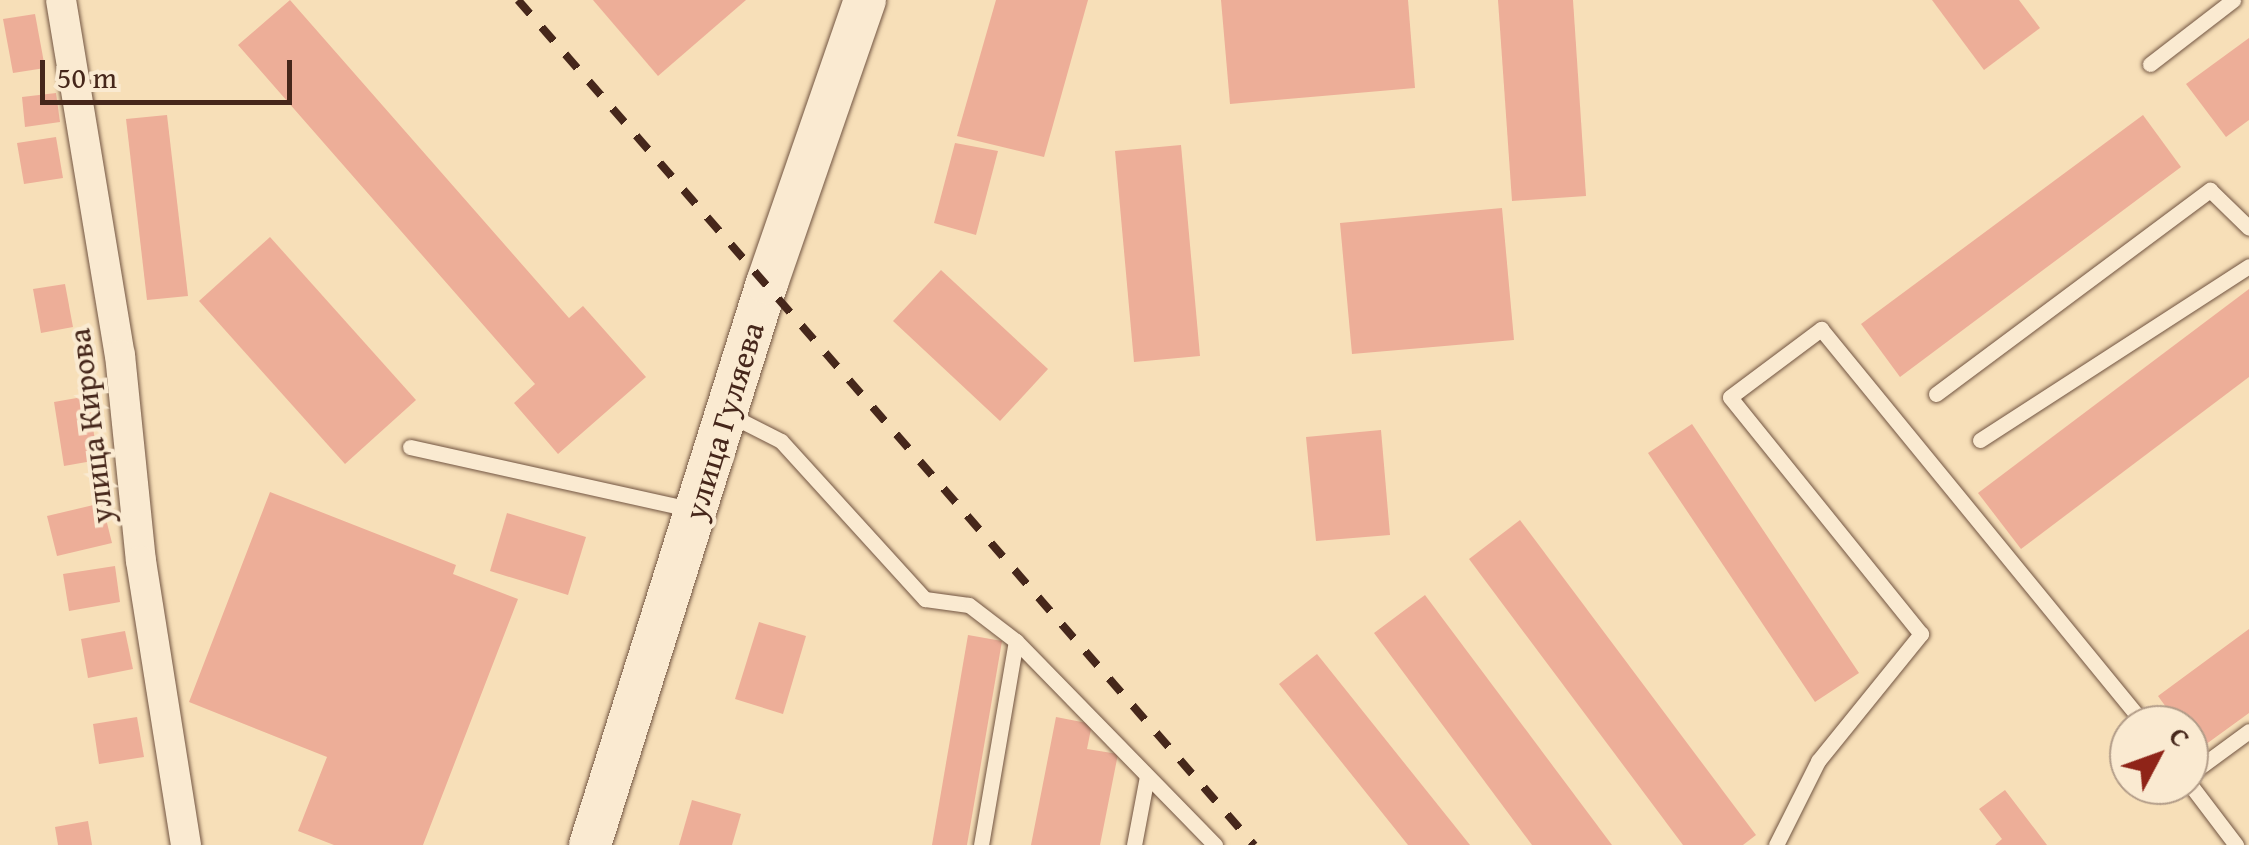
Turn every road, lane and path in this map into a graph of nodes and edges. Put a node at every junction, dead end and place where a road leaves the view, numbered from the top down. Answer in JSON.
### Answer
{"nodes":[{"id":1,"x":61,"y":0,"type":"edge"},
{"id":2,"x":865,"y":0,"type":"edge"},
{"id":3,"x":2233,"y":0,"type":"edge"},
{"id":4,"x":2150,"y":64,"type":"dead end"},
{"id":5,"x":2246,"y":218,"type":"edge"},
{"id":6,"x":2249,"y":266,"type":"edge"},
{"id":7,"x":1936,"y":394,"type":"dead end"},
{"id":8,"x":728,"y":414,"type":"junction"},
{"id":9,"x":1980,"y":440,"type":"dead end"},
{"id":10,"x":410,"y":448,"type":"dead end"},
{"id":11,"x":697,"y":510,"type":"junction"},
{"id":12,"x":1016,"y":641,"type":"junction"},
{"id":13,"x":2129,"y":705,"type":"edge"},
{"id":14,"x":2249,"y":731,"type":"edge"},
{"id":15,"x":2209,"y":760,"type":"edge"},
{"id":16,"x":1147,"y":776,"type":"junction"},
{"id":17,"x":2206,"y":805,"type":"edge"},
{"id":18,"x":186,"y":845,"type":"edge"},
{"id":19,"x":590,"y":845,"type":"edge"},
{"id":20,"x":981,"y":845,"type":"edge"},
{"id":21,"x":1134,"y":845,"type":"edge"},
{"id":22,"x":1214,"y":845,"type":"edge"},
{"id":23,"x":1776,"y":845,"type":"edge"},
{"id":24,"x":2236,"y":845,"type":"edge"}],
"edges":[{"from":1,"to":18,"type":"street","name":"улица Кирова"},
{"from":2,"to":8,"type":"main road","name":"улица Гуляева"},
{"from":3,"to":4,"type":"lane"},
{"from":5,"to":7,"type":"lane"},
{"from":6,"to":9,"type":"lane"},
{"from":8,"to":11,"type":"main road","name":"улица Гуляева"},
{"from":8,"to":12,"type":"lane"},
{"from":10,"to":11,"type":"lane"},
{"from":11,"to":19,"type":"main road","name":"улица Гуляева"},
{"from":12,"to":16,"type":"lane"},
{"from":12,"to":20,"type":"lane"},
{"from":13,"to":23,"type":"lane"},
{"from":14,"to":15,"type":"lane"},
{"from":16,"to":21,"type":"lane"},
{"from":16,"to":22,"type":"lane"},
{"from":17,"to":24,"type":"lane"}]}
